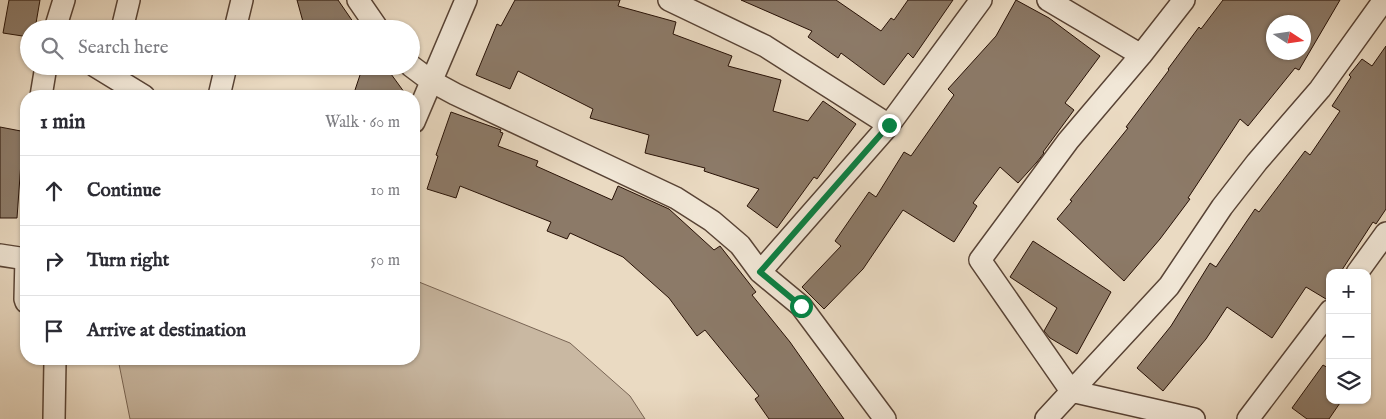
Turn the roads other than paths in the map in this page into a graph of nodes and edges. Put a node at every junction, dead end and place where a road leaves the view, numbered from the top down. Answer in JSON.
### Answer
{"nodes":[{"id":1,"x":64,"y":0,"type":"edge"},
{"id":2,"x":129,"y":0,"type":"edge"},
{"id":3,"x":242,"y":0,"type":"edge"},
{"id":4,"x":358,"y":0,"type":"edge"},
{"id":5,"x":466,"y":0,"type":"edge"},
{"id":6,"x":669,"y":0,"type":"edge"},
{"id":7,"x":980,"y":0,"type":"edge"},
{"id":8,"x":1048,"y":0,"type":"edge"},
{"id":9,"x":1184,"y":0,"type":"edge"},
{"id":10,"x":1384,"y":0,"type":"edge"},
{"id":11,"x":58,"y":20,"type":"edge"},
{"id":12,"x":124,"y":20,"type":"edge"},
{"id":13,"x":237,"y":20,"type":"edge"},
{"id":14,"x":372,"y":20,"type":"edge"},
{"id":15,"x":1140,"y":56,"type":"junction"},
{"id":16,"x":420,"y":72,"type":"edge"},
{"id":17,"x":44,"y":75,"type":"edge"},
{"id":18,"x":114,"y":75,"type":"edge"},
{"id":19,"x":224,"y":75,"type":"edge"},
{"id":20,"x":432,"y":81,"type":"junction"},
{"id":21,"x":42,"y":90,"type":"edge"},
{"id":22,"x":135,"y":90,"type":"edge"},
{"id":23,"x":220,"y":90,"type":"edge"},
{"id":24,"x":420,"y":108,"type":"edge"},
{"id":25,"x":889,"y":125,"type":"junction"},
{"id":26,"x":1386,"y":233,"type":"edge"},
{"id":27,"x":0,"y":255,"type":"edge"},
{"id":28,"x":20,"y":257,"type":"edge"},
{"id":29,"x":1360,"y":269,"type":"edge"},
{"id":30,"x":760,"y":272,"type":"junction"},
{"id":31,"x":1328,"y":314,"type":"edge"},
{"id":32,"x":55,"y":365,"type":"edge"},
{"id":33,"x":1071,"y":391,"type":"junction"},
{"id":34,"x":54,"y":419,"type":"edge"},
{"id":35,"x":886,"y":419,"type":"edge"},
{"id":36,"x":1046,"y":419,"type":"edge"},
{"id":37,"x":1194,"y":419,"type":"edge"},
{"id":38,"x":1248,"y":419,"type":"edge"}],
"edges":[{"from":1,"to":11,"type":"street"},
{"from":2,"to":12,"type":"street"},
{"from":3,"to":13,"type":"street"},
{"from":4,"to":14,"type":"street"},
{"from":5,"to":20,"type":"street"},
{"from":6,"to":25,"type":"street"},
{"from":7,"to":25,"type":"street"},
{"from":8,"to":15,"type":"street"},
{"from":9,"to":15,"type":"street"},
{"from":10,"to":33,"type":"street"},
{"from":15,"to":33,"type":"street"},
{"from":16,"to":20,"type":"street"},
{"from":17,"to":21,"type":"street"},
{"from":18,"to":22,"type":"street"},
{"from":19,"to":23,"type":"street"},
{"from":20,"to":24,"type":"street"},
{"from":20,"to":30,"type":"street"},
{"from":25,"to":30,"type":"street"},
{"from":26,"to":29,"type":"street"},
{"from":27,"to":28,"type":"street"},
{"from":30,"to":35,"type":"street"},
{"from":31,"to":38,"type":"street"},
{"from":32,"to":34,"type":"street"},
{"from":33,"to":36,"type":"street"},
{"from":33,"to":37,"type":"street"}]}
